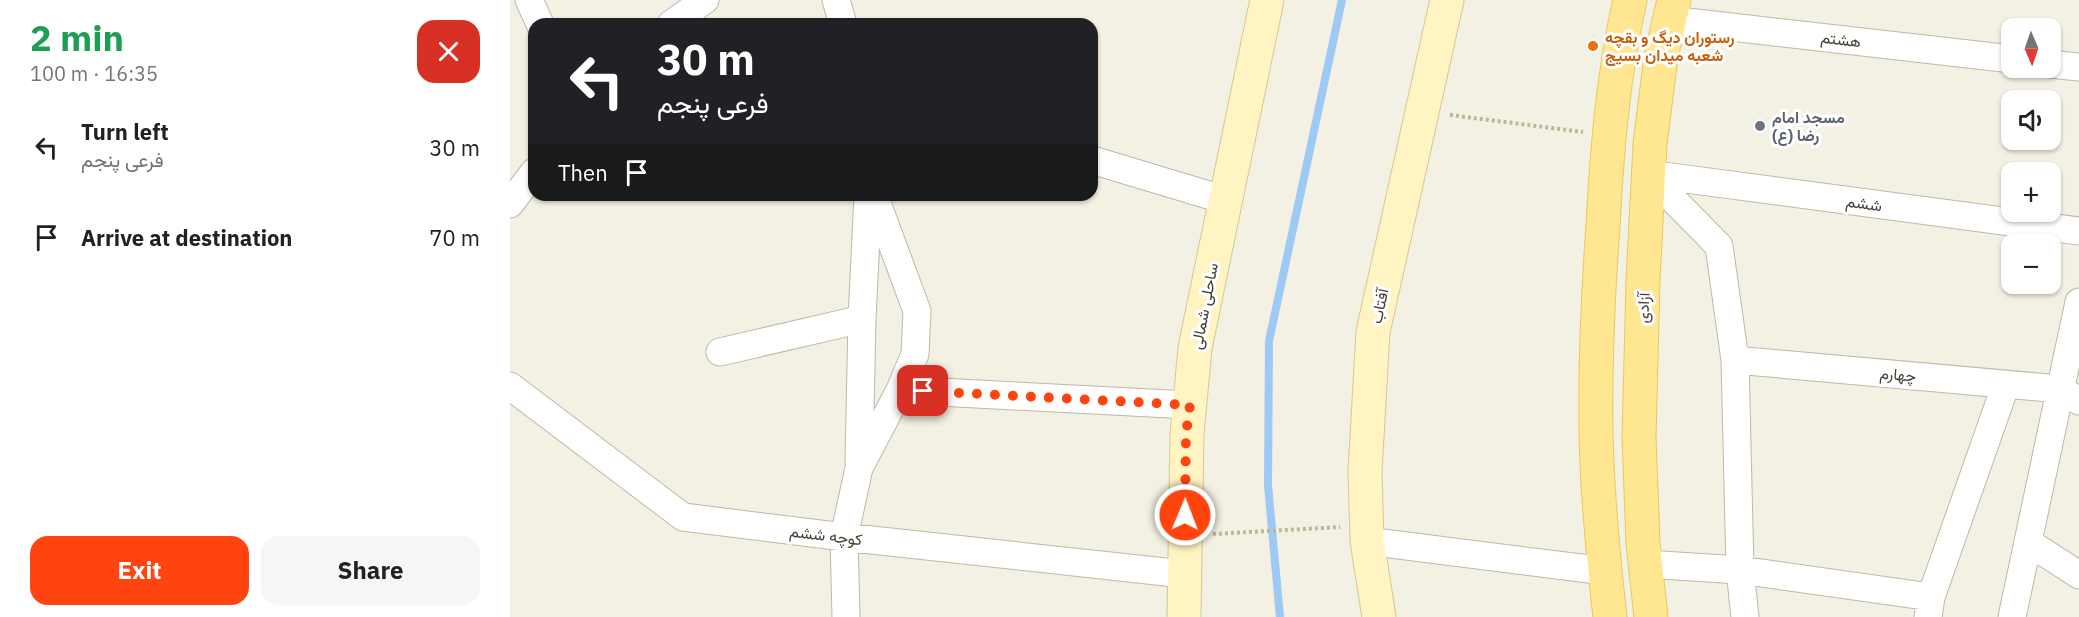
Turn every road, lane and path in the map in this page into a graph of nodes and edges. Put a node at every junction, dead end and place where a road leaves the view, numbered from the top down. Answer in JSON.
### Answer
{"nodes":[{"id":1,"x":529,"y":0,"type":"edge"},
{"id":2,"x":705,"y":0,"type":"edge"},
{"id":3,"x":836,"y":0,"type":"edge"},
{"id":4,"x":1267,"y":0,"type":"edge"},
{"id":5,"x":1447,"y":0,"type":"edge"},
{"id":6,"x":1630,"y":0,"type":"edge"},
{"id":7,"x":1672,"y":10,"type":"edge"},
{"id":8,"x":537,"y":18,"type":"edge"},
{"id":9,"x":680,"y":18,"type":"edge"},
{"id":10,"x":841,"y":18,"type":"edge"},
{"id":11,"x":2001,"y":57,"type":"edge"},
{"id":12,"x":2061,"y":65,"type":"edge"},
{"id":13,"x":2079,"y":67,"type":"edge"},
{"id":14,"x":1423,"y":111,"type":"junction"},
{"id":15,"x":1608,"y":135,"type":"junction"},
{"id":16,"x":1098,"y":162,"type":"edge"},
{"id":17,"x":1648,"y":174,"type":"junction"},
{"id":18,"x":528,"y":180,"type":"edge"},
{"id":19,"x":1226,"y":200,"type":"junction"},
{"id":20,"x":868,"y":201,"type":"edge"},
{"id":21,"x":876,"y":201,"type":"edge"},
{"id":22,"x":510,"y":204,"type":"edge"},
{"id":23,"x":2079,"y":231,"type":"edge"},
{"id":24,"x":2079,"y":302,"type":"edge"},
{"id":25,"x":862,"y":319,"type":"junction"},
{"id":26,"x":720,"y":352,"type":"dead end"},
{"id":27,"x":1735,"y":360,"type":"junction"},
{"id":28,"x":2006,"y":384,"type":"junction"},
{"id":29,"x":510,"y":386,"type":"edge"},
{"id":30,"x":900,"y":390,"type":"junction"},
{"id":31,"x":2070,"y":395,"type":"edge"},
{"id":32,"x":1190,"y":405,"type":"junction"},
{"id":33,"x":859,"y":468,"type":"junction"},
{"id":34,"x":1308,"y":528,"type":"dead end"},
{"id":35,"x":1232,"y":533,"type":"dead end"},
{"id":36,"x":844,"y":537,"type":"junction"},
{"id":37,"x":1367,"y":541,"type":"junction"},
{"id":38,"x":2028,"y":542,"type":"junction"},
{"id":39,"x":1645,"y":564,"type":"junction"},
{"id":40,"x":1740,"y":570,"type":"junction"},
{"id":41,"x":1605,"y":571,"type":"junction"},
{"id":42,"x":1184,"y":574,"type":"junction"},
{"id":43,"x":2079,"y":575,"type":"edge"},
{"id":44,"x":1930,"y":607,"type":"edge"},
{"id":45,"x":846,"y":617,"type":"edge"},
{"id":46,"x":1184,"y":617,"type":"edge"},
{"id":47,"x":1379,"y":617,"type":"edge"},
{"id":48,"x":1610,"y":617,"type":"edge"},
{"id":49,"x":1651,"y":617,"type":"edge"},
{"id":50,"x":1745,"y":617,"type":"edge"},
{"id":51,"x":2012,"y":617,"type":"edge"}],
"edges":[{"from":1,"to":8,"type":"street"},
{"from":2,"to":9,"type":"street"},
{"from":3,"to":10,"type":"street"},
{"from":4,"to":19,"type":"street","name":"ساحلی شمالی"},
{"from":5,"to":14,"type":"street","name":"آفتاب"},
{"from":6,"to":15,"type":"main road"},
{"from":7,"to":11,"type":"street","name":"هشتم"},
{"from":7,"to":17,"type":"main road","name":"آزادی"},
{"from":12,"to":13,"type":"street"},
{"from":14,"to":15,"type":"path"},
{"from":14,"to":37,"type":"street","name":"آفتاب"},
{"from":15,"to":41,"type":"main road"},
{"from":16,"to":19,"type":"street"},
{"from":17,"to":23,"type":"street","name":"ششم"},
{"from":17,"to":27,"type":"street"},
{"from":17,"to":39,"type":"main road","name":"آزادی"},
{"from":18,"to":22,"type":"street"},
{"from":19,"to":32,"type":"street","name":"ساحلی شمالی"},
{"from":20,"to":25,"type":"street"},
{"from":21,"to":30,"type":"street"},
{"from":24,"to":31,"type":"street"},
{"from":25,"to":26,"type":"street"},
{"from":25,"to":33,"type":"street"},
{"from":27,"to":28,"type":"street","name":"چهارم"},
{"from":27,"to":40,"type":"street"},
{"from":28,"to":31,"type":"street","name":"چهارم"},
{"from":28,"to":44,"type":"street"},
{"from":29,"to":36,"type":"street","name":"کوچه ششم"},
{"from":30,"to":32,"type":"street"},
{"from":30,"to":33,"type":"street"},
{"from":31,"to":38,"type":"street"},
{"from":32,"to":42,"type":"street","name":"ساحلی شمالی"},
{"from":33,"to":36,"type":"street"},
{"from":34,"to":35,"type":"path"},
{"from":36,"to":42,"type":"street","name":"کوچه ششم"},
{"from":36,"to":45,"type":"street"},
{"from":37,"to":41,"type":"street"},
{"from":37,"to":47,"type":"street","name":"آفتاب"},
{"from":38,"to":43,"type":"street"},
{"from":38,"to":51,"type":"street"},
{"from":39,"to":40,"type":"street"},
{"from":39,"to":49,"type":"main road","name":"آزادی"},
{"from":40,"to":44,"type":"street"},
{"from":40,"to":50,"type":"street"},
{"from":41,"to":48,"type":"main road"},
{"from":42,"to":46,"type":"street","name":"ساحلی شمالی"}]}
